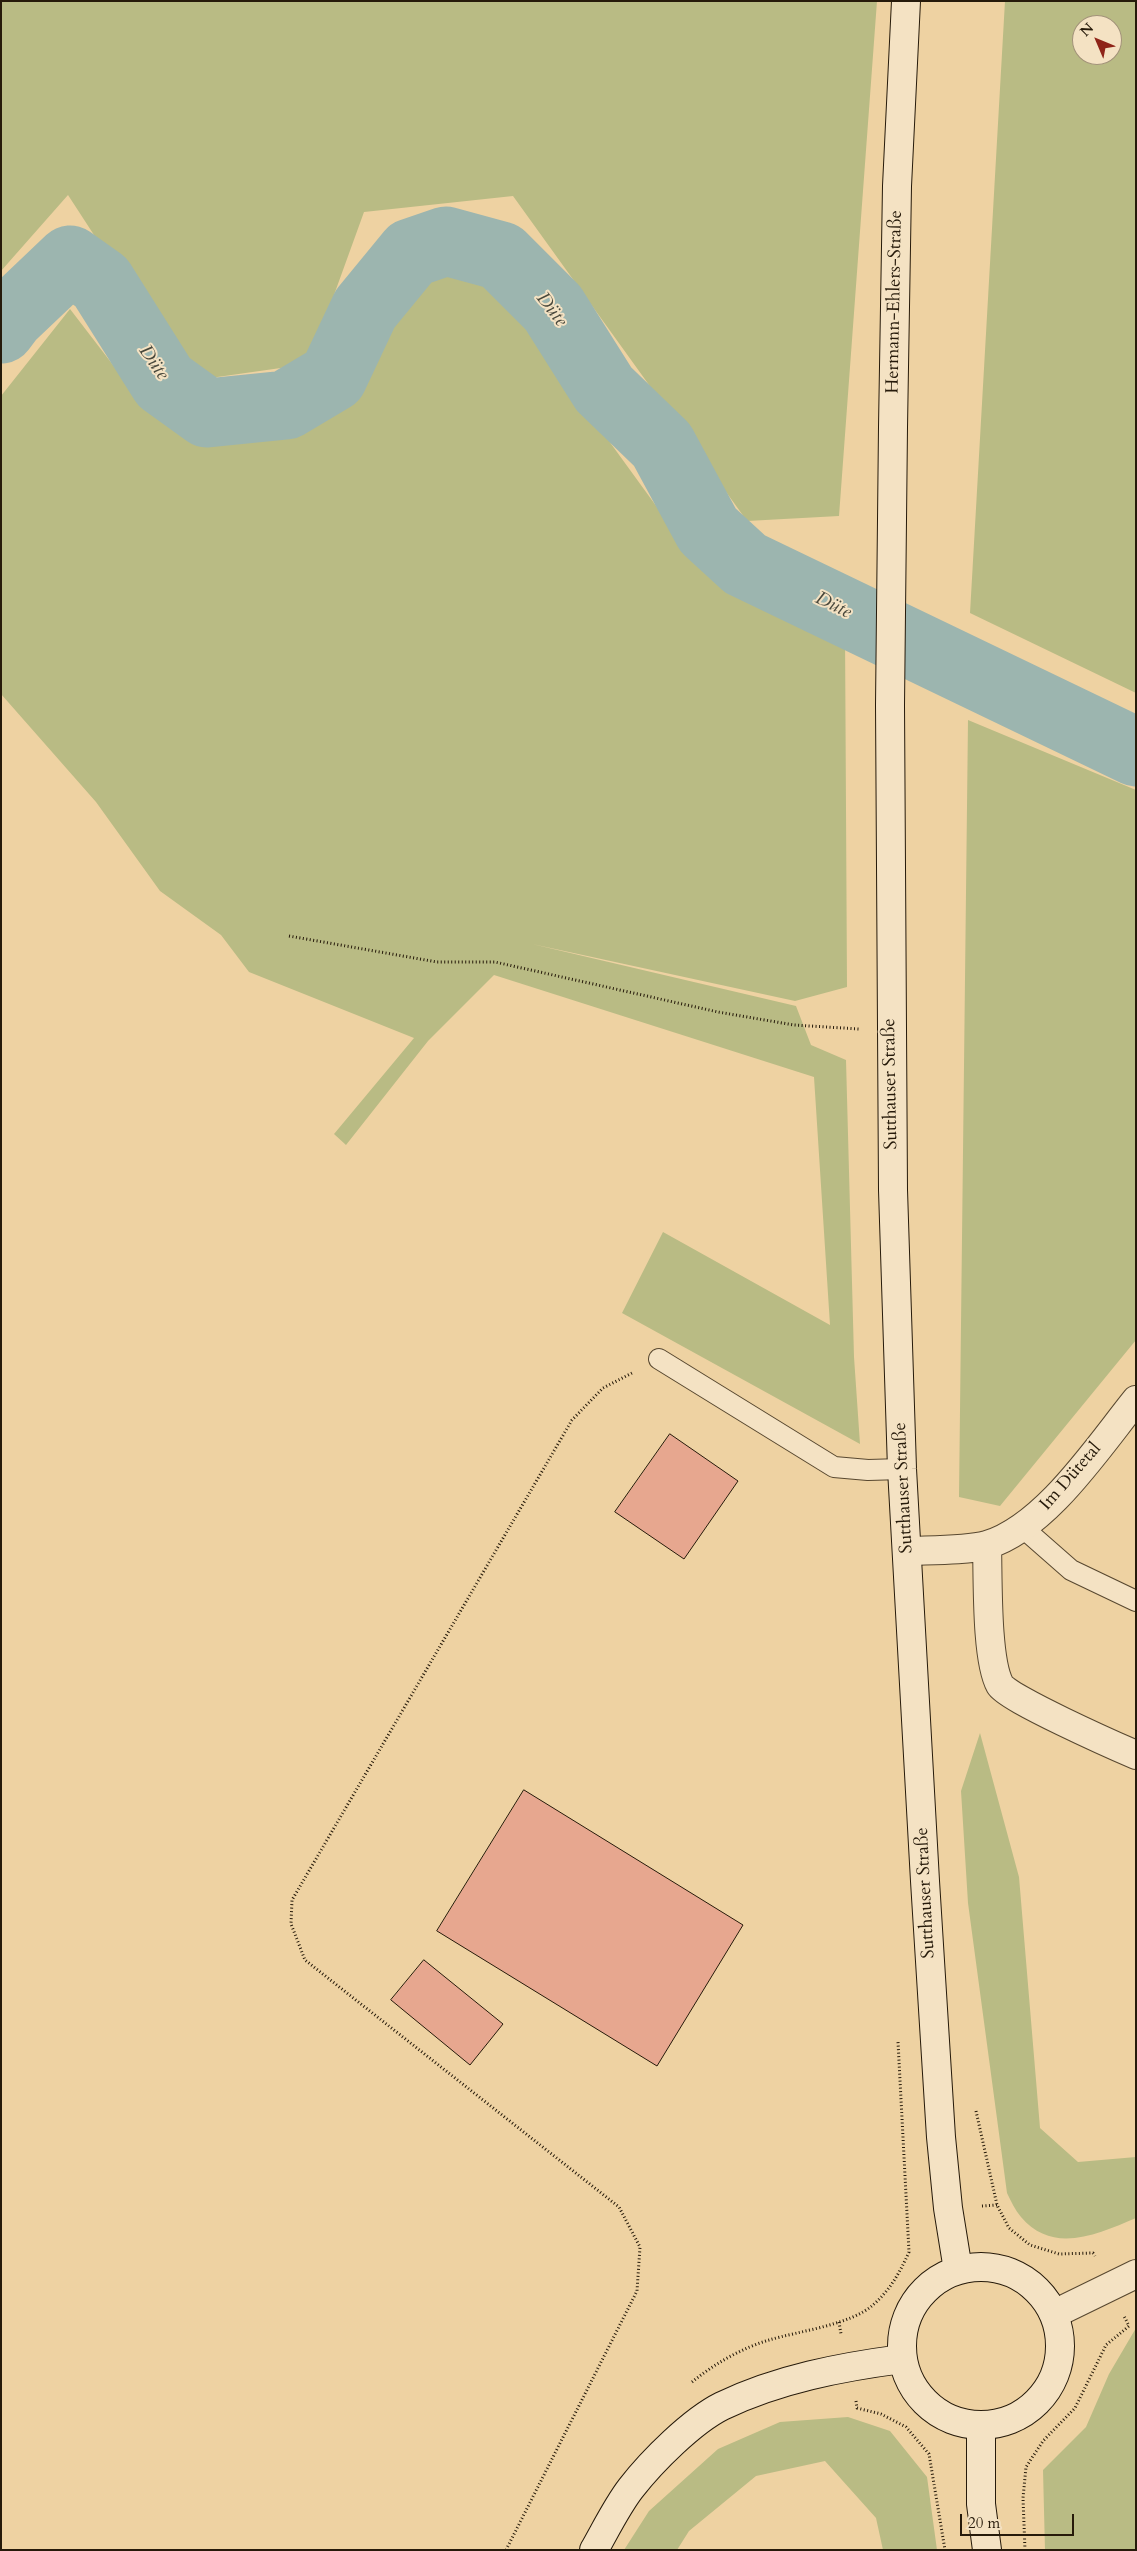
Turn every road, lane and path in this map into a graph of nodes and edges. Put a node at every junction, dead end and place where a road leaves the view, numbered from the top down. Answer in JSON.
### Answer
{"nodes":[{"id":1,"x":906,"y":1,"type":"edge"},
{"id":2,"x":892,"y":603,"type":"joint"},
{"id":3,"x":289,"y":936,"type":"dead end"},
{"id":4,"x":890,"y":1029,"type":"junction"},
{"id":5,"x":660,"y":1359,"type":"joint"},
{"id":6,"x":1136,"y":1400,"type":"edge"},
{"id":7,"x":902,"y":1469,"type":"junction"},
{"id":8,"x":1022,"y":1527,"type":"junction"},
{"id":9,"x":987,"y":1545,"type":"junction"},
{"id":10,"x":907,"y":1551,"type":"junction"},
{"id":11,"x":1136,"y":1601,"type":"edge"},
{"id":12,"x":1136,"y":1755,"type":"edge"},
{"id":13,"x":979,"y":2128,"type":"dead end"},
{"id":14,"x":907,"y":2212,"type":"dead end"},
{"id":15,"x":1093,"y":2253,"type":"dead end"},
{"id":16,"x":958,"y":2270,"type":"junction"},
{"id":17,"x":1136,"y":2274,"type":"edge"},
{"id":18,"x":1054,"y":2314,"type":"junction"},
{"id":19,"x":839,"y":2322,"type":"dead end"},
{"id":20,"x":1129,"y":2326,"type":"dead end"},
{"id":21,"x":902,"y":2359,"type":"junction"},
{"id":22,"x":857,"y":2408,"type":"dead end"},
{"id":23,"x":981,"y":2425,"type":"junction"},
{"id":24,"x":506,"y":2550,"type":"edge"},
{"id":25,"x":594,"y":2550,"type":"edge"},
{"id":26,"x":945,"y":2550,"type":"edge"},
{"id":27,"x":987,"y":2550,"type":"edge"},
{"id":28,"x":1025,"y":2550,"type":"edge"}],
"edges":[{"from":1,"to":2,"type":"street","name":"Hermann-Ehlers-Straße"},
{"from":2,"to":4,"type":"street","name":"Sutthauser Straße"},
{"from":3,"to":4,"type":"path"},
{"from":4,"to":7,"type":"street","name":"Sutthauser Straße"},
{"from":5,"to":7,"type":"lane"},
{"from":5,"to":24,"type":"path"},
{"from":6,"to":8,"type":"street","name":"Im Dütetal"},
{"from":7,"to":10,"type":"street","name":"Sutthauser Straße"},
{"from":8,"to":9,"type":"street","name":"Im Dütetal"},
{"from":8,"to":11,"type":"lane"},
{"from":9,"to":10,"type":"street","name":"Im Dütetal"},
{"from":9,"to":12,"type":"street"},
{"from":10,"to":16,"type":"street","name":"Sutthauser Straße"},
{"from":13,"to":15,"type":"path"},
{"from":14,"to":19,"type":"path"},
{"from":16,"to":18,"type":"street"},
{"from":16,"to":21,"type":"street"},
{"from":17,"to":18,"type":"street"},
{"from":18,"to":23,"type":"street"},
{"from":20,"to":28,"type":"path"},
{"from":21,"to":23,"type":"street"},
{"from":21,"to":25,"type":"street"},
{"from":22,"to":26,"type":"path"},
{"from":23,"to":27,"type":"street"}]}
